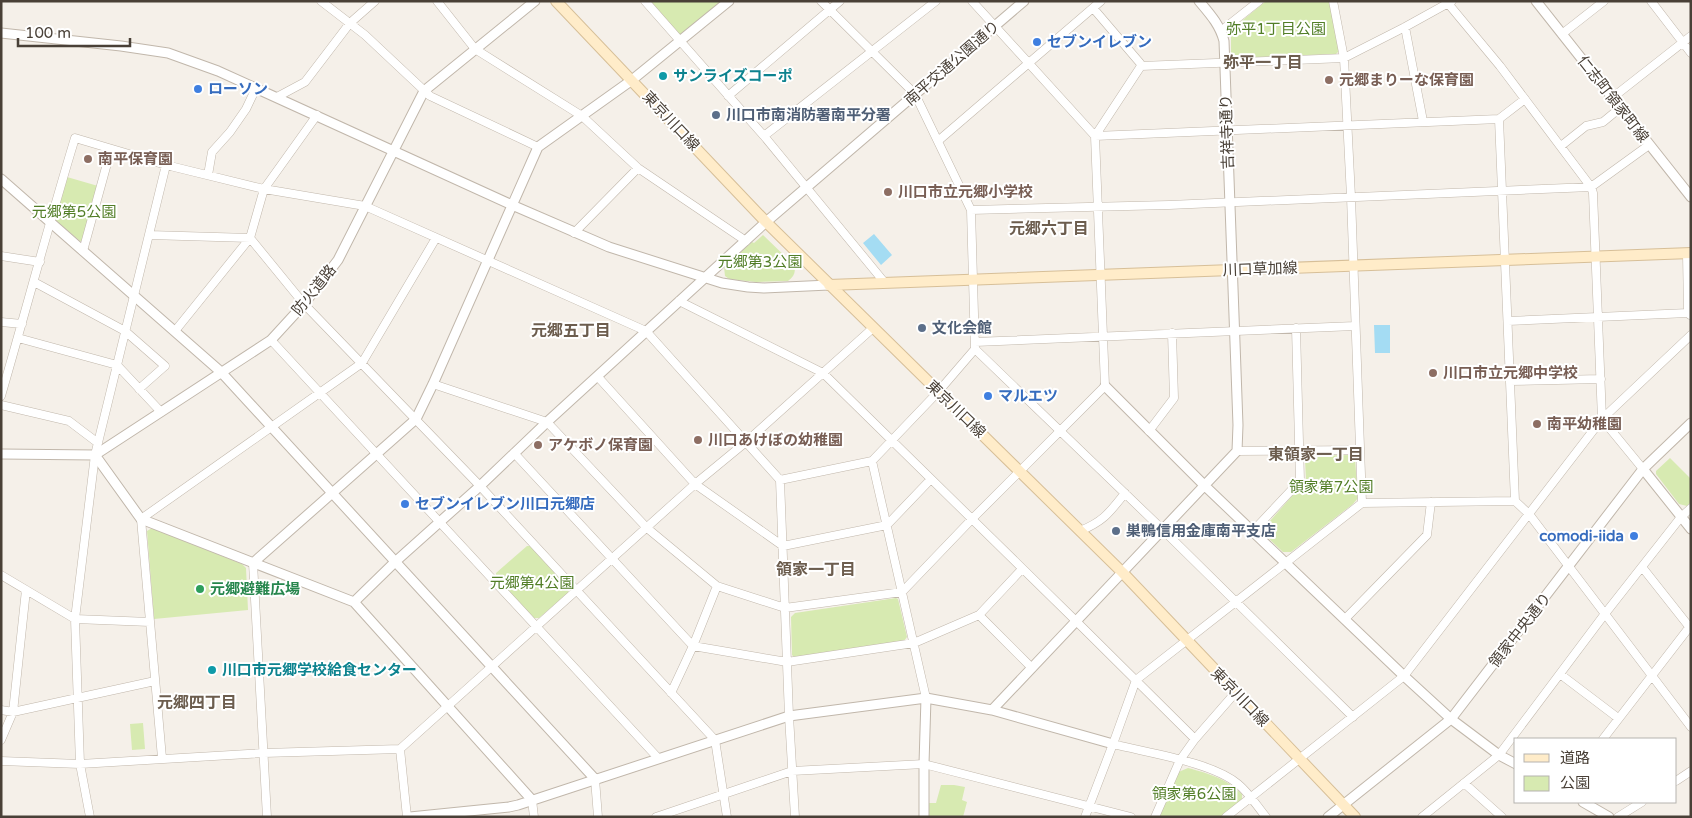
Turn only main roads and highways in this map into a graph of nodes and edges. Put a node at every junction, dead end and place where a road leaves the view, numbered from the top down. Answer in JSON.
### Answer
{"nodes":[{"id":1,"x":556,"y":1,"type":"edge"},
{"id":2,"x":1689,"y":253,"type":"edge"},
{"id":3,"x":829,"y":285,"type":"junction"},
{"id":4,"x":1355,"y":817,"type":"edge"}],
"edges":[{"from":1,"to":3,"type":"main road","name":"東京川口線"},
{"from":2,"to":3,"type":"main road","name":"川口草加線"},
{"from":3,"to":4,"type":"main road","name":"東京川口線"}]}
